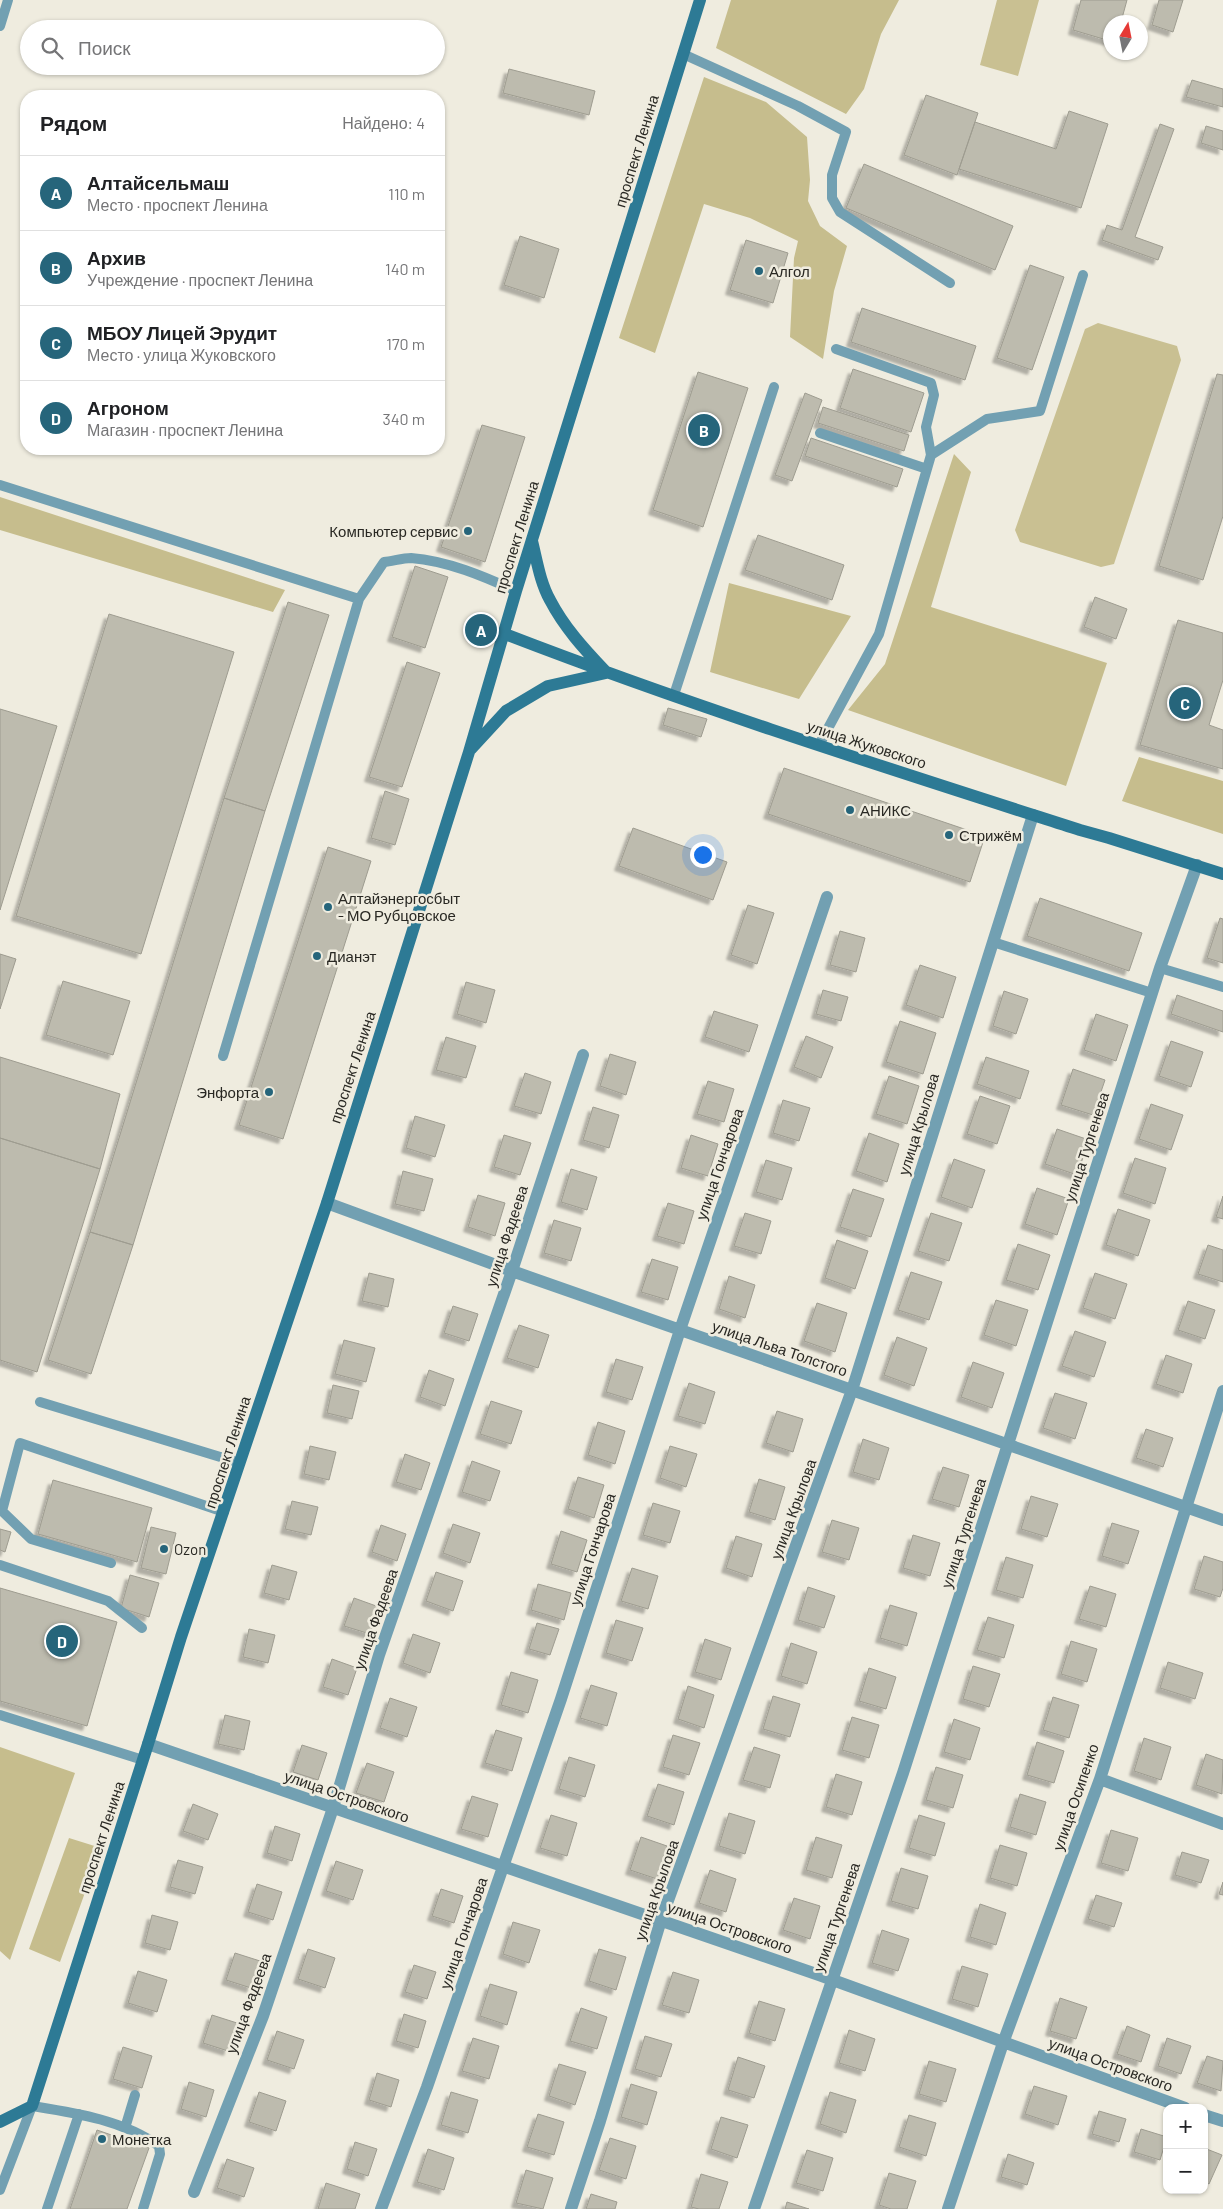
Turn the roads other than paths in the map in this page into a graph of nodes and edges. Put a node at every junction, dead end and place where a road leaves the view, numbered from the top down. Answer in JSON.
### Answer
{"nodes":[{"id":1,"x":8,"y":0,"type":"edge"},
{"id":2,"x":700,"y":0,"type":"edge"},
{"id":3,"x":0,"y":26,"type":"edge"},
{"id":4,"x":684,"y":54,"type":"junction"},
{"id":5,"x":1083,"y":275,"type":"dead end"},
{"id":6,"x":950,"y":283,"type":"dead end"},
{"id":7,"x":836,"y":349,"type":"dead end"},
{"id":8,"x":774,"y":387,"type":"dead end"},
{"id":9,"x":820,"y":433,"type":"dead end"},
{"id":10,"x":931,"y":455,"type":"junction"},
{"id":11,"x":927,"y":469,"type":"junction"},
{"id":12,"x":0,"y":485,"type":"edge"},
{"id":13,"x":532,"y":540,"type":"junction"},
{"id":14,"x":516,"y":590,"type":"junction"},
{"id":15,"x":360,"y":599,"type":"junction"},
{"id":16,"x":505,"y":634,"type":"junction"},
{"id":17,"x":606,"y":673,"type":"junction"},
{"id":18,"x":674,"y":695,"type":"junction"},
{"id":19,"x":820,"y":745,"type":"junction"},
{"id":20,"x":469,"y":752,"type":"junction"},
{"id":21,"x":1032,"y":815,"type":"junction"},
{"id":22,"x":1197,"y":865,"type":"junction"},
{"id":23,"x":1223,"y":874,"type":"edge"},
{"id":24,"x":827,"y":897,"type":"dead end"},
{"id":25,"x":992,"y":942,"type":"junction"},
{"id":26,"x":1160,"y":968,"type":"junction"},
{"id":27,"x":1223,"y":987,"type":"edge"},
{"id":28,"x":1152,"y":993,"type":"junction"},
{"id":29,"x":583,"y":1055,"type":"dead end"},
{"id":30,"x":222,"y":1056,"type":"dead end"},
{"id":31,"x":327,"y":1203,"type":"junction"},
{"id":32,"x":512,"y":1271,"type":"junction"},
{"id":33,"x":680,"y":1330,"type":"junction"},
{"id":34,"x":852,"y":1390,"type":"junction"},
{"id":35,"x":1223,"y":1391,"type":"edge"},
{"id":36,"x":40,"y":1402,"type":"dead end"},
{"id":37,"x":1008,"y":1445,"type":"junction"},
{"id":38,"x":240,"y":1463,"type":"junction"},
{"id":39,"x":1186,"y":1507,"type":"junction"},
{"id":40,"x":224,"y":1512,"type":"junction"},
{"id":41,"x":1223,"y":1520,"type":"edge"},
{"id":42,"x":111,"y":1563,"type":"dead end"},
{"id":43,"x":0,"y":1566,"type":"edge"},
{"id":44,"x":142,"y":1628,"type":"dead end"},
{"id":45,"x":0,"y":1715,"type":"edge"},
{"id":46,"x":148,"y":1744,"type":"junction"},
{"id":47,"x":143,"y":1760,"type":"junction"},
{"id":48,"x":1100,"y":1779,"type":"junction"},
{"id":49,"x":333,"y":1808,"type":"junction"},
{"id":50,"x":1223,"y":1824,"type":"edge"},
{"id":51,"x":503,"y":1866,"type":"junction"},
{"id":52,"x":661,"y":1920,"type":"junction"},
{"id":53,"x":832,"y":1979,"type":"junction"},
{"id":54,"x":1003,"y":2043,"type":"junction"},
{"id":55,"x":135,"y":2095,"type":"dead end"},
{"id":56,"x":1174,"y":2104,"type":"edge"},
{"id":57,"x":32,"y":2106,"type":"junction"},
{"id":58,"x":79,"y":2114,"type":"junction"},
{"id":59,"x":1208,"y":2116,"type":"edge"},
{"id":60,"x":1223,"y":2121,"type":"edge"},
{"id":61,"x":0,"y":2122,"type":"edge"},
{"id":62,"x":125,"y":2128,"type":"junction"},
{"id":63,"x":0,"y":2190,"type":"edge"},
{"id":64,"x":194,"y":2192,"type":"dead end"},
{"id":65,"x":47,"y":2209,"type":"edge"},
{"id":66,"x":142,"y":2209,"type":"edge"},
{"id":67,"x":381,"y":2209,"type":"edge"},
{"id":68,"x":571,"y":2209,"type":"edge"},
{"id":69,"x":754,"y":2209,"type":"edge"},
{"id":70,"x":948,"y":2209,"type":"edge"}],
"edges":[{"from":1,"to":3,"type":"lane"},
{"from":2,"to":4,"type":"street","name":"проспект Ленина"},
{"from":4,"to":6,"type":"lane"},
{"from":4,"to":13,"type":"street","name":"проспект Ленина"},
{"from":5,"to":10,"type":"lane"},
{"from":7,"to":10,"type":"lane"},
{"from":8,"to":18,"type":"lane"},
{"from":9,"to":11,"type":"lane"},
{"from":10,"to":11,"type":"lane"},
{"from":11,"to":19,"type":"lane"},
{"from":12,"to":15,"type":"lane"},
{"from":13,"to":14,"type":"street","name":"проспект Ленина"},
{"from":13,"to":17,"type":"street"},
{"from":14,"to":15,"type":"lane"},
{"from":14,"to":16,"type":"street","name":"проспект Ленина"},
{"from":15,"to":30,"type":"lane"},
{"from":16,"to":17,"type":"street","name":"улица Жуковского"},
{"from":16,"to":20,"type":"street","name":"проспект Ленина"},
{"from":17,"to":18,"type":"street","name":"улица Жуковского"},
{"from":17,"to":20,"type":"street"},
{"from":18,"to":19,"type":"street","name":"улица Жуковского"},
{"from":19,"to":21,"type":"street","name":"улица Жуковского"},
{"from":20,"to":31,"type":"street","name":"проспект Ленина"},
{"from":21,"to":22,"type":"street","name":"улица Жуковского"},
{"from":21,"to":25,"type":"street","name":"улица Крылова"},
{"from":22,"to":23,"type":"street","name":"улица Жуковского"},
{"from":22,"to":26,"type":"street","name":"улица Тургенева"},
{"from":24,"to":33,"type":"street","name":"улица Гончарова"},
{"from":25,"to":28,"type":"lane"},
{"from":25,"to":34,"type":"street","name":"улица Крылова"},
{"from":26,"to":27,"type":"lane"},
{"from":26,"to":28,"type":"street","name":"улица Тургенева"},
{"from":28,"to":37,"type":"street","name":"улица Тургенева"},
{"from":29,"to":32,"type":"street","name":"улица Фадеева"},
{"from":31,"to":32,"type":"street","name":"улица Льва Толстого"},
{"from":31,"to":38,"type":"street","name":"проспект Ленина"},
{"from":32,"to":33,"type":"street","name":"улица Льва Толстого"},
{"from":32,"to":49,"type":"street","name":"улица Фадеева"},
{"from":33,"to":34,"type":"street","name":"улица Льва Толстого"},
{"from":33,"to":51,"type":"street","name":"улица Гончарова"},
{"from":34,"to":37,"type":"street","name":"улица Льва Толстого"},
{"from":34,"to":52,"type":"street","name":"улица Крылова"},
{"from":35,"to":39,"type":"street","name":"улица Осипенко"},
{"from":36,"to":38,"type":"lane"},
{"from":37,"to":39,"type":"street","name":"улица Льва Толстого"},
{"from":37,"to":53,"type":"street","name":"улица Тургенева"},
{"from":38,"to":40,"type":"street","name":"проспект Ленина"},
{"from":39,"to":41,"type":"street","name":"улица Льва Толстого"},
{"from":39,"to":48,"type":"street","name":"улица Осипенко"},
{"from":40,"to":42,"type":"lane"},
{"from":40,"to":46,"type":"street","name":"проспект Ленина"},
{"from":43,"to":44,"type":"lane"},
{"from":45,"to":47,"type":"lane"},
{"from":46,"to":47,"type":"street","name":"проспект Ленина"},
{"from":46,"to":49,"type":"street","name":"улица Островского"},
{"from":47,"to":57,"type":"street","name":"проспект Ленина"},
{"from":48,"to":50,"type":"street"},
{"from":48,"to":54,"type":"street","name":"улица Осипенко"},
{"from":49,"to":51,"type":"street","name":"улица Островского"},
{"from":49,"to":64,"type":"street","name":"улица Фадеева"},
{"from":51,"to":52,"type":"street","name":"улица Островского"},
{"from":51,"to":67,"type":"street","name":"улица Гончарова"},
{"from":52,"to":53,"type":"street","name":"улица Островского"},
{"from":52,"to":68,"type":"street","name":"улица Крылова"},
{"from":53,"to":54,"type":"street","name":"улица Островского"},
{"from":53,"to":69,"type":"street","name":"улица Тургенева"},
{"from":54,"to":56,"type":"street","name":"улица Островского"},
{"from":54,"to":70,"type":"street","name":"улица Осипенко"},
{"from":55,"to":62,"type":"lane"},
{"from":57,"to":58,"type":"lane"},
{"from":57,"to":61,"type":"street"},
{"from":57,"to":63,"type":"lane"},
{"from":58,"to":62,"type":"lane"},
{"from":58,"to":65,"type":"lane"},
{"from":59,"to":60,"type":"street"},
{"from":62,"to":66,"type":"lane"}]}
